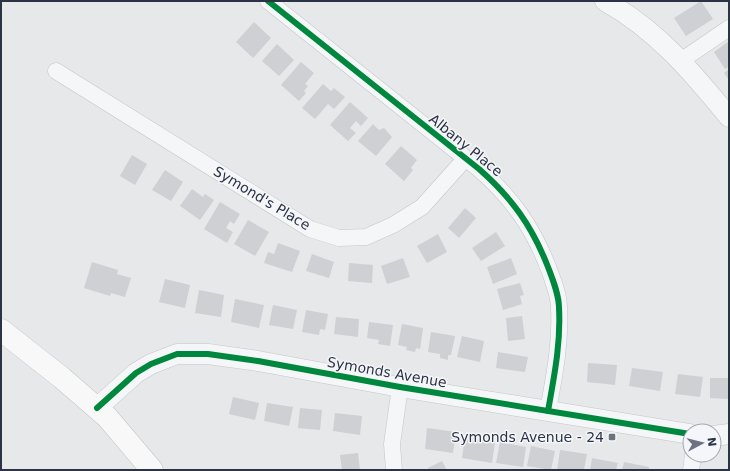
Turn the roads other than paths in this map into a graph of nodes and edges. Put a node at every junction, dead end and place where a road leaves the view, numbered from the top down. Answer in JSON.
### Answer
{"nodes":[{"id":1,"x":268,"y":1,"type":"edge"},
{"id":2,"x":605,"y":1,"type":"edge"},
{"id":3,"x":729,"y":28,"type":"edge"},
{"id":4,"x":682,"y":60,"type":"junction"},
{"id":5,"x":56,"y":71,"type":"dead end"},
{"id":6,"x":729,"y":117,"type":"edge"},
{"id":7,"x":465,"y":159,"type":"junction"},
{"id":8,"x":1,"y":330,"type":"edge"},
{"id":9,"x":400,"y":387,"type":"junction"},
{"id":10,"x":97,"y":408,"type":"junction"},
{"id":11,"x":548,"y":411,"type":"junction"},
{"id":12,"x":682,"y":433,"type":"edge"},
{"id":13,"x":152,"y":470,"type":"edge"},
{"id":14,"x":394,"y":470,"type":"edge"}],
"edges":[{"from":1,"to":7,"type":"street","name":"Albany Place"},
{"from":2,"to":4,"type":"street"},
{"from":3,"to":4,"type":"street"},
{"from":4,"to":6,"type":"street"},
{"from":5,"to":7,"type":"street","name":"Symond's Place"},
{"from":7,"to":11,"type":"street","name":"Albany Place"},
{"from":8,"to":10,"type":"main road"},
{"from":9,"to":10,"type":"street","name":"Symonds Avenue"},
{"from":9,"to":11,"type":"street","name":"Symonds Avenue"},
{"from":9,"to":14,"type":"street"},
{"from":10,"to":13,"type":"main road"},
{"from":11,"to":12,"type":"street","name":"Symonds Avenue"}]}
